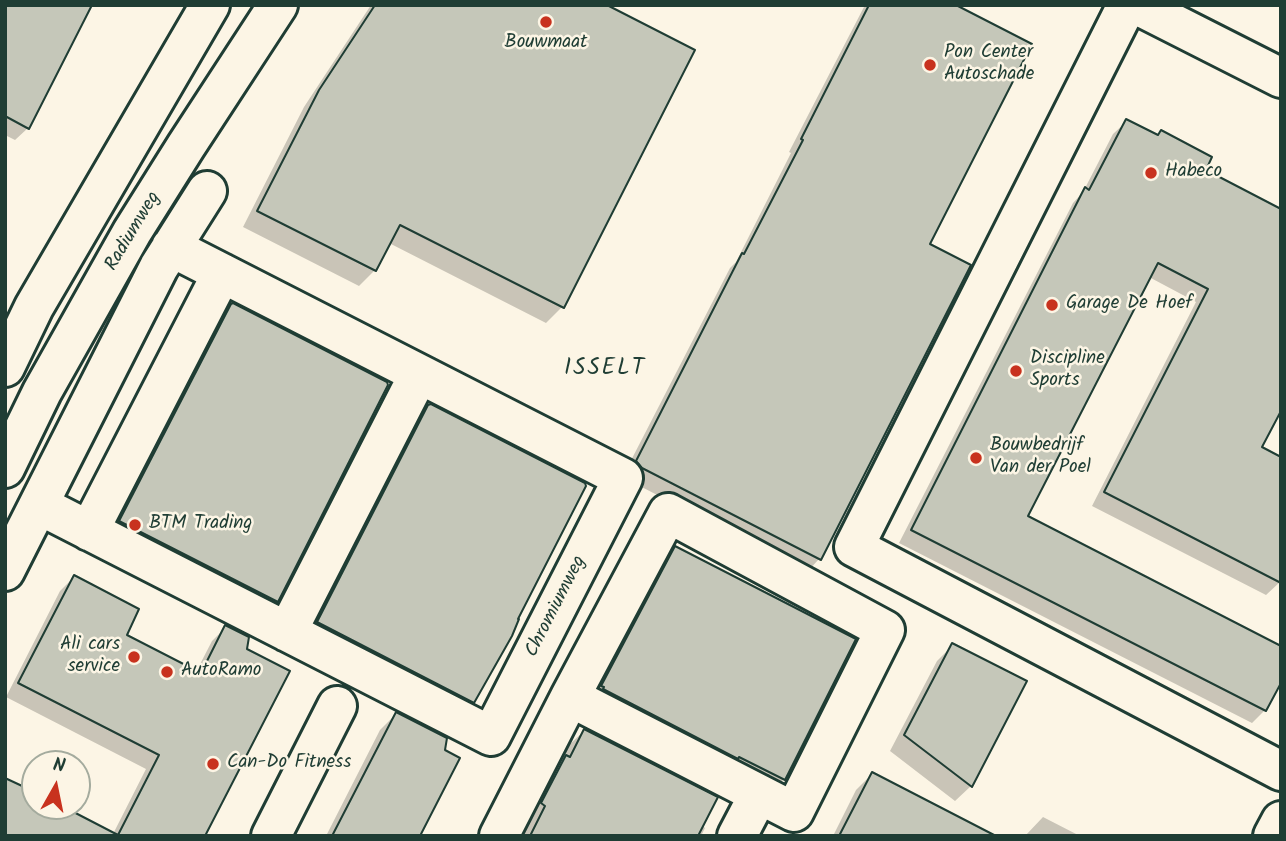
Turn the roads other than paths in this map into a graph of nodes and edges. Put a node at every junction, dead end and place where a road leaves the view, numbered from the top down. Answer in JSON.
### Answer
{"nodes":[{"id":1,"x":210,"y":5,"type":"edge"},
{"id":2,"x":278,"y":5,"type":"edge"},
{"id":3,"x":1127,"y":5,"type":"edge"},
{"id":4,"x":1138,"y":5,"type":"edge"},
{"id":5,"x":1281,"y":78,"type":"edge"},
{"id":6,"x":207,"y":191,"type":"dead end"},
{"id":7,"x":172,"y":247,"type":"junction"},
{"id":8,"x":222,"y":273,"type":"junction"},
{"id":9,"x":5,"y":367,"type":"edge"},
{"id":10,"x":419,"y":374,"type":"junction"},
{"id":11,"x":5,"y":468,"type":"edge"},
{"id":12,"x":39,"y":505,"type":"junction"},
{"id":13,"x":89,"y":531,"type":"junction"},
{"id":14,"x":5,"y":571,"type":"edge"},
{"id":15,"x":287,"y":632,"type":"junction"},
{"id":16,"x":570,"y":697,"type":"junction"},
{"id":17,"x":337,"y":706,"type":"dead end"},
{"id":18,"x":1281,"y":771,"type":"edge"},
{"id":19,"x":759,"y":794,"type":"junction"},
{"id":20,"x":1281,"y":821,"type":"edge"},
{"id":21,"x":271,"y":836,"type":"edge"},
{"id":22,"x":499,"y":836,"type":"edge"},
{"id":23,"x":737,"y":836,"type":"edge"},
{"id":24,"x":1273,"y":836,"type":"edge"}],
"edges":[{"from":1,"to":9,"type":"main road"},
{"from":2,"to":11,"type":"main road","name":"Radiumweg"},
{"from":3,"to":18,"type":"main road"},
{"from":4,"to":5,"type":"main road"},
{"from":6,"to":7,"type":"main road"},
{"from":7,"to":8,"type":"main road","name":"Chromiumweg"},
{"from":7,"to":12,"type":"main road"},
{"from":8,"to":10,"type":"main road","name":"Chromiumweg"},
{"from":8,"to":13,"type":"main road"},
{"from":10,"to":15,"type":"main road"},
{"from":10,"to":15,"type":"main road","name":"Chromiumweg"},
{"from":12,"to":13,"type":"main road","name":"Chromiumweg"},
{"from":12,"to":14,"type":"main road"},
{"from":13,"to":15,"type":"main road","name":"Chromiumweg"},
{"from":16,"to":19,"type":"main road"},
{"from":16,"to":19,"type":"main road"},
{"from":16,"to":22,"type":"main road"},
{"from":17,"to":21,"type":"main road"},
{"from":19,"to":23,"type":"main road"},
{"from":20,"to":24,"type":"main road"}]}
